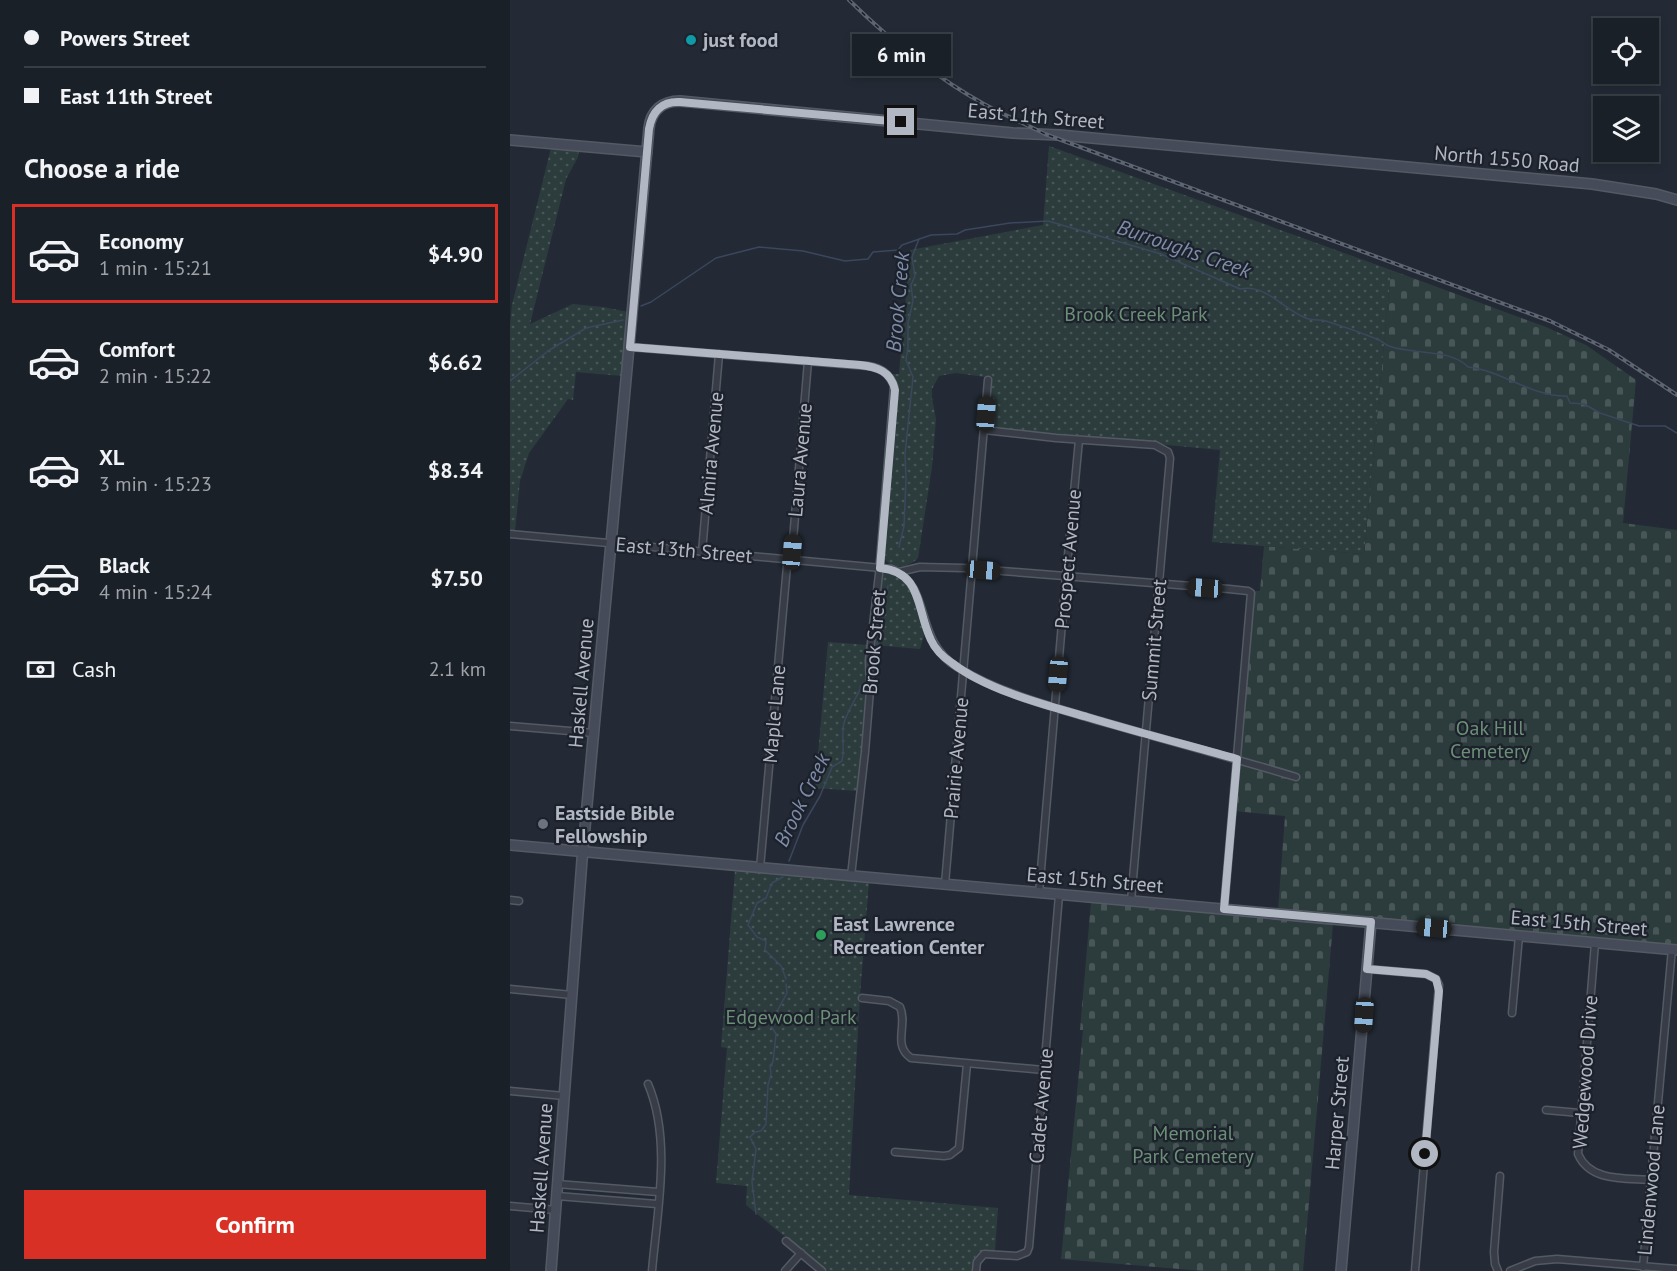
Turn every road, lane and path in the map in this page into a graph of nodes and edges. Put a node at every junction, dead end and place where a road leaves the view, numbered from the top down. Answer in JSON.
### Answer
{"nodes":[{"id":1,"x":664,"y":105,"type":"joint"},
{"id":2,"x":510,"y":140,"type":"edge"},
{"id":3,"x":647,"y":152,"type":"junction"},
{"id":4,"x":1405,"y":167,"type":"joint"},
{"id":5,"x":1677,"y":200,"type":"edge"},
{"id":6,"x":630,"y":347,"type":"junction"},
{"id":7,"x":719,"y":354,"type":"junction"},
{"id":8,"x":808,"y":361,"type":"junction"},
{"id":9,"x":988,"y":380,"type":"dead end"},
{"id":10,"x":984,"y":430,"type":"junction"},
{"id":11,"x":1079,"y":440,"type":"junction"},
{"id":12,"x":510,"y":534,"type":"edge"},
{"id":13,"x":612,"y":543,"type":"junction"},
{"id":14,"x":702,"y":552,"type":"junction"},
{"id":15,"x":790,"y":560,"type":"junction"},
{"id":16,"x":880,"y":568,"type":"junction"},
{"id":17,"x":972,"y":569,"type":"junction"},
{"id":18,"x":898,"y":572,"type":"junction"},
{"id":19,"x":1066,"y":576,"type":"junction"},
{"id":20,"x":1159,"y":584,"type":"junction"},
{"id":21,"x":963,"y":671,"type":"junction"},
{"id":22,"x":1055,"y":708,"type":"junction"},
{"id":23,"x":510,"y":726,"type":"edge"},
{"id":24,"x":594,"y":733,"type":"junction"},
{"id":25,"x":1146,"y":734,"type":"junction"},
{"id":26,"x":1237,"y":759,"type":"junction"},
{"id":27,"x":1296,"y":777,"type":"dead end"},
{"id":28,"x":510,"y":845,"type":"edge"},
{"id":29,"x":583,"y":852,"type":"junction"},
{"id":30,"x":760,"y":868,"type":"junction"},
{"id":31,"x":851,"y":876,"type":"junction"},
{"id":32,"x":945,"y":884,"type":"junction"},
{"id":33,"x":1039,"y":893,"type":"junction"},
{"id":34,"x":1059,"y":895,"type":"junction"},
{"id":35,"x":510,"y":900,"type":"edge"},
{"id":36,"x":519,"y":901,"type":"dead end"},
{"id":37,"x":1131,"y":901,"type":"junction"},
{"id":38,"x":1224,"y":909,"type":"junction"},
{"id":39,"x":1371,"y":922,"type":"junction"},
{"id":40,"x":1519,"y":936,"type":"junction"},
{"id":41,"x":1595,"y":943,"type":"junction"},
{"id":42,"x":1674,"y":950,"type":"edge"},
{"id":43,"x":1367,"y":969,"type":"junction"},
{"id":44,"x":510,"y":989,"type":"edge"},
{"id":45,"x":572,"y":995,"type":"junction"},
{"id":46,"x":862,"y":998,"type":"dead end"},
{"id":47,"x":1512,"y":1013,"type":"dead end"},
{"id":48,"x":967,"y":1064,"type":"junction"},
{"id":49,"x":1044,"y":1070,"type":"junction"},
{"id":50,"x":648,"y":1084,"type":"dead end"},
{"id":51,"x":510,"y":1091,"type":"edge"},
{"id":52,"x":564,"y":1096,"type":"junction"},
{"id":53,"x":1546,"y":1110,"type":"dead end"},
{"id":54,"x":1580,"y":1113,"type":"junction"},
{"id":55,"x":895,"y":1152,"type":"dead end"},
{"id":56,"x":1500,"y":1176,"type":"dead end"},
{"id":57,"x":1651,"y":1180,"type":"junction"},
{"id":58,"x":557,"y":1184,"type":"junction"},
{"id":59,"x":658,"y":1192,"type":"junction"},
{"id":60,"x":557,"y":1196,"type":"junction"},
{"id":61,"x":657,"y":1204,"type":"junction"},
{"id":62,"x":510,"y":1206,"type":"edge"},
{"id":63,"x":555,"y":1210,"type":"junction"},
{"id":64,"x":786,"y":1241,"type":"dead end"},
{"id":65,"x":801,"y":1253,"type":"junction"},
{"id":66,"x":1644,"y":1267,"type":"junction"},
{"id":67,"x":1677,"y":1269,"type":"edge"},
{"id":68,"x":551,"y":1271,"type":"edge"},
{"id":69,"x":652,"y":1271,"type":"edge"},
{"id":70,"x":785,"y":1271,"type":"edge"},
{"id":71,"x":822,"y":1271,"type":"edge"},
{"id":72,"x":976,"y":1271,"type":"edge"},
{"id":73,"x":1341,"y":1271,"type":"edge"},
{"id":74,"x":1415,"y":1271,"type":"edge"},
{"id":75,"x":1498,"y":1271,"type":"edge"},
{"id":76,"x":1510,"y":1271,"type":"edge"}],
"edges":[{"from":1,"to":3,"type":"main road","name":"Haskell Avenue"},
{"from":1,"to":4,"type":"main road","name":"East 11th Street"},
{"from":2,"to":3,"type":"main road"},
{"from":3,"to":6,"type":"main road","name":"Haskell Avenue"},
{"from":4,"to":5,"type":"main road","name":"North 1550 Road"},
{"from":6,"to":7,"type":"street"},
{"from":6,"to":13,"type":"main road","name":"Haskell Avenue"},
{"from":7,"to":8,"type":"street"},
{"from":7,"to":14,"type":"street","name":"Almira Avenue"},
{"from":8,"to":15,"type":"street","name":"Laura Avenue"},
{"from":8,"to":16,"type":"street","name":"Brook Street"},
{"from":9,"to":10,"type":"street","name":"Prairie Avenue"},
{"from":10,"to":11,"type":"street"},
{"from":10,"to":17,"type":"street","name":"Prairie Avenue"},
{"from":11,"to":19,"type":"street","name":"Prospect Avenue"},
{"from":11,"to":20,"type":"street","name":"Summit Street"},
{"from":12,"to":13,"type":"street","name":"East 13th Street"},
{"from":13,"to":14,"type":"street","name":"East 13th Street"},
{"from":13,"to":24,"type":"main road","name":"Haskell Avenue"},
{"from":14,"to":15,"type":"street","name":"East 13th Street"},
{"from":15,"to":16,"type":"street","name":"East 13th Street"},
{"from":15,"to":30,"type":"street","name":"Maple Lane"},
{"from":16,"to":18,"type":"street","name":"East 13th Street"},
{"from":16,"to":31,"type":"street","name":"Brook Street"},
{"from":17,"to":18,"type":"street","name":"East 13th Street"},
{"from":17,"to":19,"type":"street","name":"East 13th Street"},
{"from":17,"to":21,"type":"street","name":"Prairie Avenue"},
{"from":18,"to":21,"type":"street"},
{"from":19,"to":20,"type":"street","name":"East 13th Street"},
{"from":19,"to":22,"type":"street","name":"Prospect Avenue"},
{"from":20,"to":25,"type":"street","name":"Summit Street"},
{"from":20,"to":26,"type":"street","name":"East 13th Street"},
{"from":21,"to":22,"type":"street"},
{"from":21,"to":32,"type":"street","name":"Prairie Avenue"},
{"from":22,"to":25,"type":"street"},
{"from":22,"to":33,"type":"street","name":"Prospect Avenue"},
{"from":23,"to":24,"type":"street"},
{"from":24,"to":29,"type":"main road","name":"Haskell Avenue"},
{"from":25,"to":26,"type":"street"},
{"from":25,"to":37,"type":"street","name":"Summit Street"},
{"from":26,"to":27,"type":"street"},
{"from":26,"to":38,"type":"street"},
{"from":28,"to":29,"type":"main road","name":"East 15th Street"},
{"from":29,"to":30,"type":"main road","name":"East 15th Street"},
{"from":29,"to":45,"type":"main road","name":"Haskell Avenue"},
{"from":30,"to":31,"type":"main road","name":"East 15th Street"},
{"from":31,"to":32,"type":"main road","name":"East 15th Street"},
{"from":32,"to":33,"type":"main road","name":"East 15th Street"},
{"from":33,"to":34,"type":"main road","name":"East 15th Street"},
{"from":34,"to":37,"type":"main road","name":"East 15th Street"},
{"from":34,"to":49,"type":"street","name":"Cadet Avenue"},
{"from":35,"to":36,"type":"street"},
{"from":37,"to":38,"type":"main road","name":"East 15th Street"},
{"from":38,"to":39,"type":"main road","name":"East 15th Street"},
{"from":39,"to":40,"type":"main road","name":"East 15th Street"},
{"from":39,"to":43,"type":"main road","name":"Harper Street"},
{"from":40,"to":41,"type":"main road","name":"East 15th Street"},
{"from":40,"to":47,"type":"street"},
{"from":41,"to":42,"type":"main road","name":"East 15th Street"},
{"from":41,"to":54,"type":"street","name":"Wedgewood Drive"},
{"from":42,"to":57,"type":"street","name":"Lindenwood Lane"},
{"from":43,"to":73,"type":"main road","name":"Harper Street"},
{"from":43,"to":74,"type":"street"},
{"from":44,"to":45,"type":"street"},
{"from":45,"to":52,"type":"main road","name":"Haskell Avenue"},
{"from":46,"to":48,"type":"street"},
{"from":48,"to":49,"type":"street"},
{"from":48,"to":55,"type":"street"},
{"from":49,"to":72,"type":"street","name":"Cadet Avenue"},
{"from":50,"to":59,"type":"street"},
{"from":51,"to":52,"type":"street"},
{"from":52,"to":58,"type":"main road","name":"Haskell Avenue"},
{"from":53,"to":54,"type":"street"},
{"from":54,"to":57,"type":"street","name":"Wedgewood Drive"},
{"from":56,"to":75,"type":"street"},
{"from":57,"to":66,"type":"street","name":"Lindenwood Lane"},
{"from":58,"to":59,"type":"street"},
{"from":58,"to":60,"type":"main road","name":"Haskell Avenue"},
{"from":59,"to":61,"type":"street"},
{"from":60,"to":61,"type":"street"},
{"from":60,"to":63,"type":"main road","name":"Haskell Avenue"},
{"from":61,"to":69,"type":"street"},
{"from":62,"to":63,"type":"street"},
{"from":63,"to":68,"type":"main road","name":"Haskell Avenue"},
{"from":64,"to":65,"type":"street"},
{"from":65,"to":70,"type":"street"},
{"from":65,"to":71,"type":"street"},
{"from":66,"to":67,"type":"street"},
{"from":66,"to":76,"type":"street"}]}
